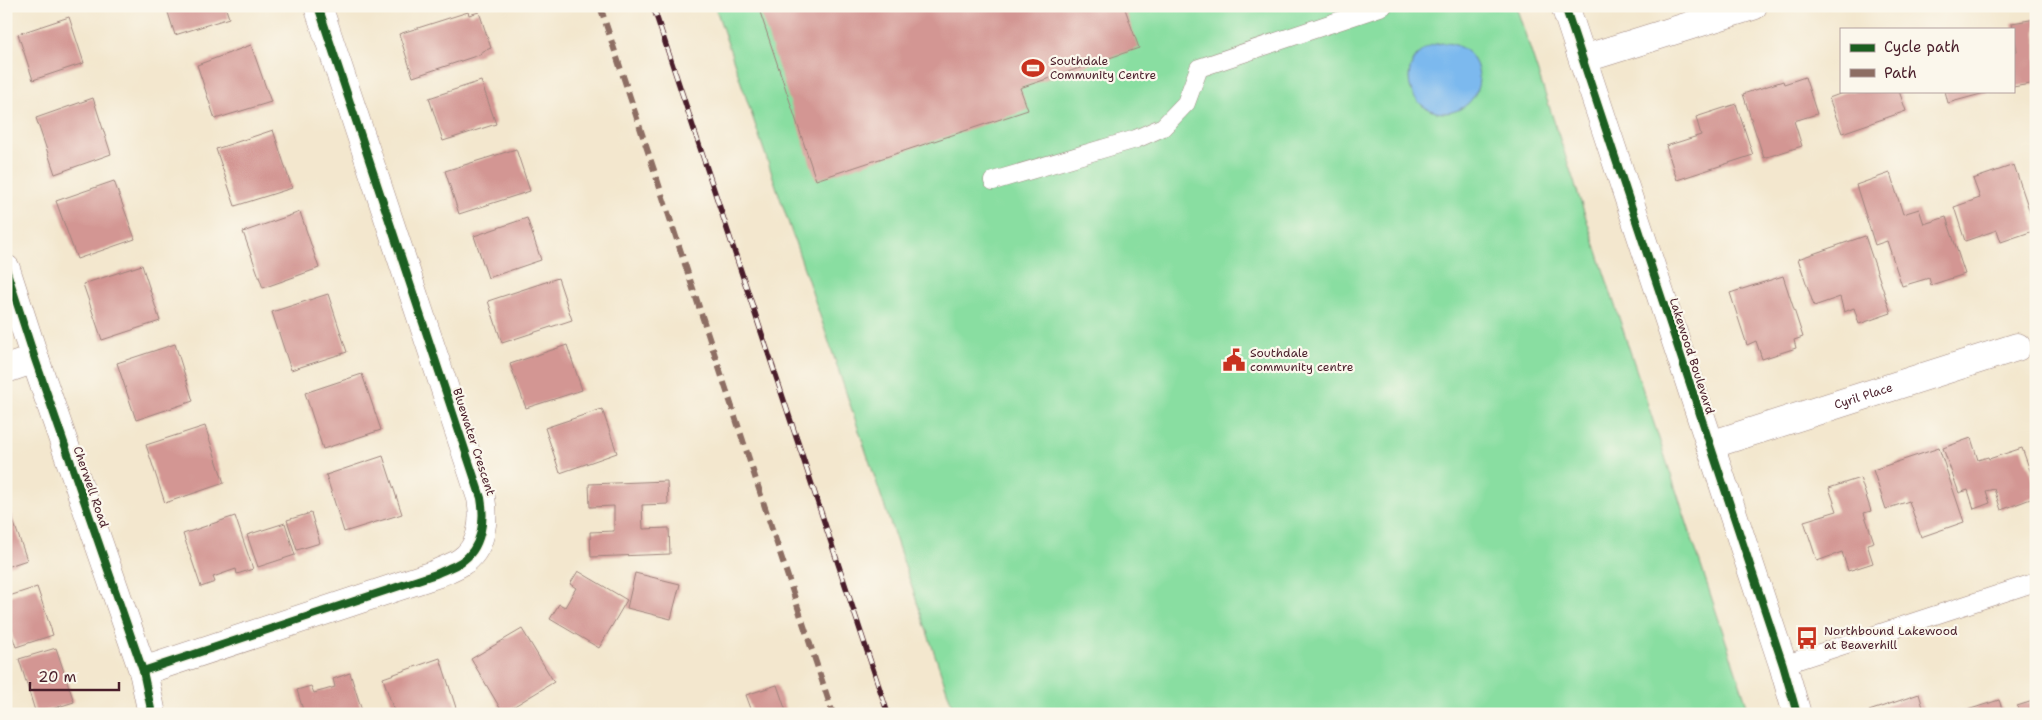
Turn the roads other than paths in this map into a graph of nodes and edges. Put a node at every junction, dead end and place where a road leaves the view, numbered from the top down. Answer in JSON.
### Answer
{"nodes":[{"id":1,"x":318,"y":6,"type":"edge"},
{"id":2,"x":1383,"y":6,"type":"edge"},
{"id":3,"x":1565,"y":6,"type":"edge"},
{"id":4,"x":1753,"y":6,"type":"edge"},
{"id":5,"x":1583,"y":59,"type":"junction"},
{"id":6,"x":993,"y":181,"type":"dead end"},
{"id":7,"x":6,"y":269,"type":"edge"},
{"id":8,"x":2017,"y":347,"type":"dead end"},
{"id":9,"x":35,"y":359,"type":"junction"},
{"id":10,"x":6,"y":369,"type":"edge"},
{"id":11,"x":1710,"y":445,"type":"junction"},
{"id":12,"x":2036,"y":582,"type":"edge"},
{"id":13,"x":1783,"y":665,"type":"junction"},
{"id":14,"x":143,"y":671,"type":"junction"},
{"id":15,"x":152,"y":714,"type":"edge"},
{"id":16,"x":1797,"y":714,"type":"edge"}],
"edges":[{"from":1,"to":14,"type":"street","name":"Bluewater Crescent"},
{"from":2,"to":6,"type":"lane"},
{"from":3,"to":5,"type":"street","name":"Lakewood Boulevard"},
{"from":4,"to":5,"type":"street"},
{"from":5,"to":11,"type":"street","name":"Lakewood Boulevard"},
{"from":7,"to":9,"type":"street","name":"Cherwell Road"},
{"from":8,"to":11,"type":"street","name":"Cyril Place"},
{"from":9,"to":10,"type":"street"},
{"from":9,"to":14,"type":"street","name":"Cherwell Road"},
{"from":11,"to":13,"type":"street","name":"Lakewood Boulevard"},
{"from":12,"to":13,"type":"lane"},
{"from":13,"to":16,"type":"street","name":"Lakewood Boulevard"},
{"from":14,"to":15,"type":"street","name":"Cherwell Road"}]}
